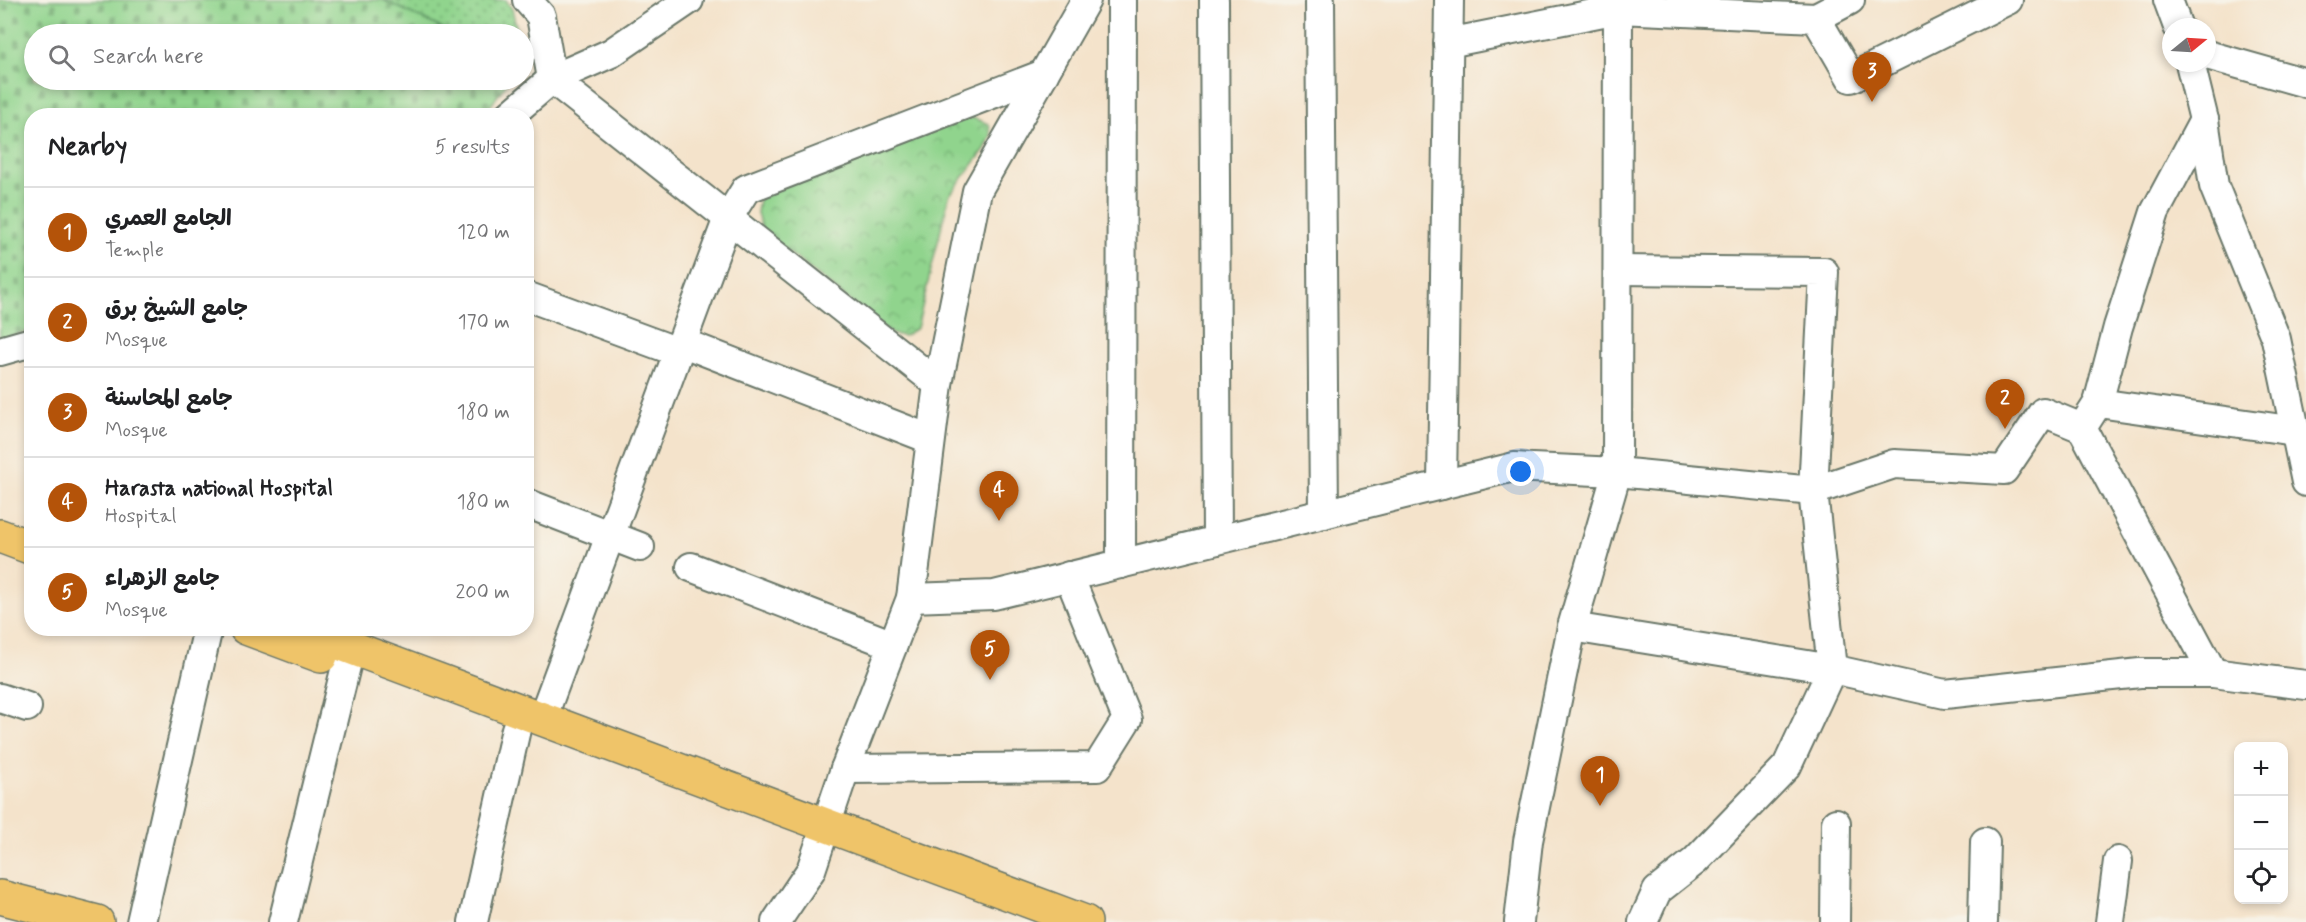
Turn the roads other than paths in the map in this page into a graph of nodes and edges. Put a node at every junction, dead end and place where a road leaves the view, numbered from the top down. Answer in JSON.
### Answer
{"nodes":[{"id":1,"x":527,"y":0,"type":"edge"},
{"id":2,"x":1086,"y":0,"type":"edge"},
{"id":3,"x":1122,"y":0,"type":"edge"},
{"id":4,"x":1214,"y":0,"type":"edge"},
{"id":5,"x":1320,"y":0,"type":"edge"},
{"id":6,"x":1449,"y":0,"type":"edge"},
{"id":7,"x":1850,"y":0,"type":"edge"},
{"id":8,"x":2008,"y":0,"type":"edge"},
{"id":9,"x":2168,"y":0,"type":"edge"},
{"id":10,"x":682,"y":2,"type":"edge"},
{"id":11,"x":1618,"y":5,"type":"edge"},
{"id":12,"x":1816,"y":18,"type":"junction"},
{"id":13,"x":2175,"y":18,"type":"edge"},
{"id":14,"x":1448,"y":43,"type":"junction"},
{"id":15,"x":2216,"y":58,"type":"edge"},
{"id":16,"x":2192,"y":72,"type":"edge"},
{"id":17,"x":1044,"y":74,"type":"junction"},
{"id":18,"x":552,"y":79,"type":"junction"},
{"id":19,"x":2306,"y":83,"type":"edge"},
{"id":20,"x":518,"y":108,"type":"edge"},
{"id":21,"x":2204,"y":120,"type":"junction"},
{"id":22,"x":728,"y":218,"type":"junction"},
{"id":23,"x":1618,"y":270,"type":"junction"},
{"id":24,"x":534,"y":299,"type":"edge"},
{"id":25,"x":24,"y":344,"type":"edge"},
{"id":26,"x":0,"y":351,"type":"edge"},
{"id":27,"x":678,"y":352,"type":"junction"},
{"id":28,"x":938,"y":384,"type":"junction"},
{"id":29,"x":2098,"y":403,"type":"junction"},
{"id":30,"x":2082,"y":428,"type":"junction"},
{"id":31,"x":2295,"y":431,"type":"junction"},
{"id":32,"x":930,"y":439,"type":"junction"},
{"id":33,"x":1617,"y":472,"type":"junction"},
{"id":34,"x":2305,"y":478,"type":"edge"},
{"id":35,"x":1442,"y":485,"type":"junction"},
{"id":36,"x":1813,"y":491,"type":"junction"},
{"id":37,"x":534,"y":506,"type":"edge"},
{"id":38,"x":1324,"y":514,"type":"junction"},
{"id":39,"x":0,"y":517,"type":"edge"},
{"id":40,"x":24,"y":525,"type":"edge"},
{"id":41,"x":0,"y":536,"type":"edge"},
{"id":42,"x":611,"y":536,"type":"junction"},
{"id":43,"x":1218,"y":540,"type":"junction"},
{"id":44,"x":24,"y":545,"type":"edge"},
{"id":45,"x":640,"y":547,"type":"dead end"},
{"id":46,"x":1121,"y":564,"type":"junction"},
{"id":47,"x":691,"y":567,"type":"dead end"},
{"id":48,"x":1069,"y":576,"type":"junction"},
{"id":49,"x":911,"y":598,"type":"junction"},
{"id":50,"x":1572,"y":627,"type":"junction"},
{"id":51,"x":206,"y":636,"type":"edge"},
{"id":52,"x":267,"y":636,"type":"edge"},
{"id":53,"x":318,"y":636,"type":"edge"},
{"id":54,"x":893,"y":645,"type":"junction"},
{"id":55,"x":346,"y":666,"type":"junction"},
{"id":56,"x":1832,"y":669,"type":"junction"},
{"id":57,"x":2213,"y":673,"type":"junction"},
{"id":58,"x":2306,"y":685,"type":"edge"},
{"id":59,"x":0,"y":698,"type":"edge"},
{"id":60,"x":27,"y":707,"type":"dead end"},
{"id":61,"x":529,"y":724,"type":"junction"},
{"id":62,"x":846,"y":769,"type":"junction"},
{"id":63,"x":1836,"y":823,"type":"dead end"},
{"id":64,"x":823,"y":834,"type":"junction"},
{"id":65,"x":1985,"y":842,"type":"dead end"},
{"id":66,"x":2118,"y":861,"type":"dead end"},
{"id":67,"x":0,"y":897,"type":"edge"},
{"id":68,"x":97,"y":922,"type":"edge"},
{"id":69,"x":141,"y":922,"type":"edge"},
{"id":70,"x":283,"y":922,"type":"edge"},
{"id":71,"x":473,"y":922,"type":"edge"},
{"id":72,"x":776,"y":922,"type":"edge"},
{"id":73,"x":1032,"y":922,"type":"edge"},
{"id":74,"x":1085,"y":922,"type":"edge"},
{"id":75,"x":1519,"y":922,"type":"edge"},
{"id":76,"x":1643,"y":922,"type":"edge"},
{"id":77,"x":1835,"y":922,"type":"edge"},
{"id":78,"x":1983,"y":922,"type":"edge"},
{"id":79,"x":2110,"y":922,"type":"edge"}],
"edges":[{"from":1,"to":18,"type":"street"},
{"from":2,"to":17,"type":"street"},
{"from":3,"to":46,"type":"street"},
{"from":4,"to":43,"type":"street"},
{"from":5,"to":38,"type":"street"},
{"from":6,"to":14,"type":"street"},
{"from":7,"to":12,"type":"street"},
{"from":8,"to":12,"type":"street"},
{"from":9,"to":13,"type":"street"},
{"from":10,"to":18,"type":"street"},
{"from":11,"to":12,"type":"street"},
{"from":11,"to":14,"type":"street"},
{"from":11,"to":23,"type":"street"},
{"from":14,"to":35,"type":"street"},
{"from":15,"to":19,"type":"street"},
{"from":16,"to":21,"type":"street"},
{"from":17,"to":22,"type":"street"},
{"from":17,"to":28,"type":"street"},
{"from":18,"to":20,"type":"street"},
{"from":18,"to":22,"type":"street"},
{"from":21,"to":29,"type":"street"},
{"from":21,"to":31,"type":"street"},
{"from":22,"to":27,"type":"street"},
{"from":22,"to":28,"type":"street"},
{"from":23,"to":33,"type":"street"},
{"from":23,"to":36,"type":"street"},
{"from":24,"to":27,"type":"street"},
{"from":25,"to":26,"type":"street"},
{"from":27,"to":32,"type":"street"},
{"from":27,"to":42,"type":"street"},
{"from":28,"to":32,"type":"street"},
{"from":29,"to":30,"type":"street"},
{"from":29,"to":31,"type":"street"},
{"from":30,"to":36,"type":"street"},
{"from":30,"to":57,"type":"street"},
{"from":31,"to":34,"type":"street"},
{"from":32,"to":49,"type":"street"},
{"from":33,"to":35,"type":"street"},
{"from":33,"to":36,"type":"street"},
{"from":33,"to":50,"type":"street"},
{"from":35,"to":38,"type":"street"},
{"from":36,"to":56,"type":"street"},
{"from":37,"to":42,"type":"street"},
{"from":38,"to":43,"type":"street"},
{"from":39,"to":40,"type":"main road"},
{"from":41,"to":44,"type":"main road"},
{"from":42,"to":45,"type":"street"},
{"from":42,"to":61,"type":"street"},
{"from":43,"to":46,"type":"street"},
{"from":46,"to":48,"type":"street"},
{"from":47,"to":54,"type":"street"},
{"from":48,"to":49,"type":"street"},
{"from":48,"to":62,"type":"street"},
{"from":49,"to":54,"type":"street"},
{"from":50,"to":56,"type":"street"},
{"from":50,"to":75,"type":"street"},
{"from":51,"to":69,"type":"street"},
{"from":52,"to":55,"type":"main road"},
{"from":53,"to":61,"type":"main road"},
{"from":54,"to":62,"type":"street"},
{"from":55,"to":61,"type":"main road"},
{"from":55,"to":70,"type":"street"},
{"from":56,"to":57,"type":"street"},
{"from":56,"to":76,"type":"street"},
{"from":57,"to":58,"type":"street"},
{"from":59,"to":60,"type":"street"},
{"from":61,"to":64,"type":"main road"},
{"from":61,"to":71,"type":"street"},
{"from":62,"to":64,"type":"street"},
{"from":63,"to":77,"type":"street"},
{"from":64,"to":72,"type":"street"},
{"from":64,"to":73,"type":"main road"},
{"from":64,"to":74,"type":"main road"},
{"from":65,"to":78,"type":"street"},
{"from":66,"to":79,"type":"street"},
{"from":67,"to":68,"type":"main road"}]}
